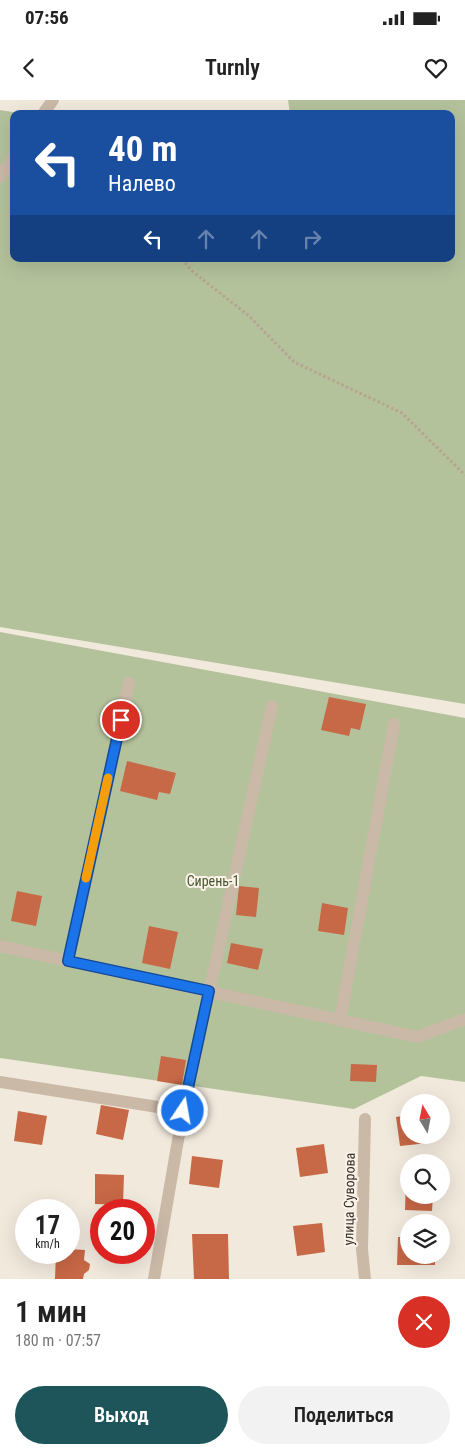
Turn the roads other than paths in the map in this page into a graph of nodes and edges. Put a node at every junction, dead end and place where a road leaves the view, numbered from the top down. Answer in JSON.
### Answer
{"nodes":[{"id":1,"x":10,"y":163,"type":"edge"},
{"id":2,"x":0,"y":177,"type":"edge"},
{"id":3,"x":129,"y":683,"type":"dead end"},
{"id":4,"x":272,"y":706,"type":"dead end"},
{"id":5,"x":394,"y":724,"type":"dead end"},
{"id":6,"x":0,"y":946,"type":"edge"},
{"id":7,"x":68,"y":961,"type":"junction"},
{"id":8,"x":209,"y":991,"type":"junction"},
{"id":9,"x":465,"y":1019,"type":"edge"},
{"id":10,"x":340,"y":1020,"type":"junction"},
{"id":11,"x":0,"y":1082,"type":"edge"},
{"id":12,"x":183,"y":1111,"type":"junction"},
{"id":13,"x":365,"y":1119,"type":"dead end"},
{"id":14,"x":154,"y":1279,"type":"edge"},
{"id":15,"x":365,"y":1279,"type":"edge"}],
"edges":[{"from":1,"to":2,"type":"street"},
{"from":3,"to":7,"type":"street"},
{"from":4,"to":8,"type":"street"},
{"from":5,"to":10,"type":"street"},
{"from":6,"to":7,"type":"street"},
{"from":7,"to":8,"type":"street"},
{"from":8,"to":10,"type":"street"},
{"from":8,"to":12,"type":"street"},
{"from":9,"to":10,"type":"street"},
{"from":11,"to":12,"type":"street"},
{"from":12,"to":14,"type":"street"},
{"from":13,"to":15,"type":"street","name":"улица Суворова"}]}
